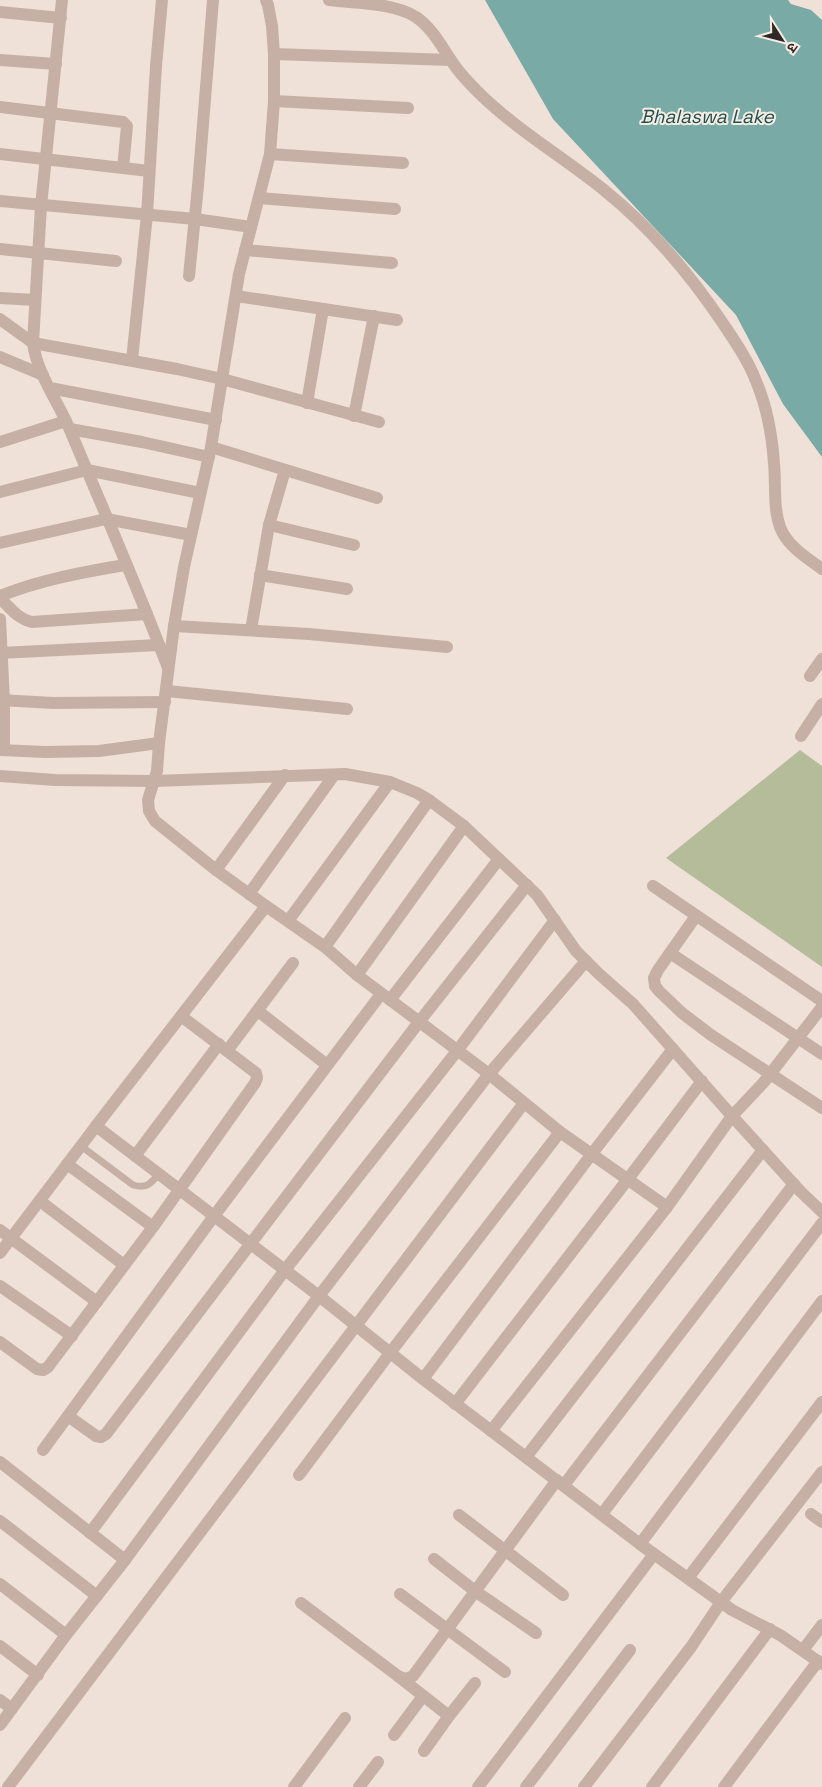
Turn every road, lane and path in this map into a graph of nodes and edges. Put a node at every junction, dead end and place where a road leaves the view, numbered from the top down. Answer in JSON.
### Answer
{"nodes":[{"id":1,"x":62,"y":0,"type":"edge"},
{"id":2,"x":162,"y":0,"type":"edge"},
{"id":3,"x":213,"y":0,"type":"edge"},
{"id":4,"x":266,"y":0,"type":"edge"},
{"id":5,"x":329,"y":0,"type":"edge"},
{"id":6,"x":0,"y":12,"type":"edge"},
{"id":7,"x":61,"y":18,"type":"junction"},
{"id":8,"x":274,"y":54,"type":"junction"},
{"id":9,"x":0,"y":60,"type":"edge"},
{"id":10,"x":450,"y":60,"type":"junction"},
{"id":11,"x":56,"y":64,"type":"junction"},
{"id":12,"x":274,"y":101,"type":"junction"},
{"id":13,"x":0,"y":107,"type":"edge"},
{"id":14,"x":408,"y":108,"type":"dead end"},
{"id":15,"x":51,"y":114,"type":"junction"},
{"id":16,"x":0,"y":154,"type":"edge"},
{"id":17,"x":270,"y":154,"type":"junction"},
{"id":18,"x":46,"y":160,"type":"junction"},
{"id":19,"x":403,"y":163,"type":"dead end"},
{"id":20,"x":123,"y":168,"type":"junction"},
{"id":21,"x":149,"y":171,"type":"junction"},
{"id":22,"x":259,"y":198,"type":"junction"},
{"id":23,"x":0,"y":201,"type":"edge"},
{"id":24,"x":41,"y":206,"type":"junction"},
{"id":25,"x":396,"y":209,"type":"dead end"},
{"id":26,"x":147,"y":215,"type":"junction"},
{"id":27,"x":195,"y":219,"type":"junction"},
{"id":28,"x":251,"y":226,"type":"junction"},
{"id":29,"x":0,"y":248,"type":"edge"},
{"id":30,"x":245,"y":250,"type":"junction"},
{"id":31,"x":38,"y":253,"type":"junction"},
{"id":32,"x":116,"y":261,"type":"dead end"},
{"id":33,"x":392,"y":264,"type":"dead end"},
{"id":34,"x":189,"y":276,"type":"dead end"},
{"id":35,"x":236,"y":296,"type":"junction"},
{"id":36,"x":0,"y":298,"type":"edge"},
{"id":37,"x":35,"y":300,"type":"junction"},
{"id":38,"x":323,"y":309,"type":"junction"},
{"id":39,"x":374,"y":316,"type":"junction"},
{"id":40,"x":0,"y":319,"type":"edge"},
{"id":41,"x":398,"y":320,"type":"dead end"},
{"id":42,"x":33,"y":343,"type":"junction"},
{"id":43,"x":0,"y":357,"type":"edge"},
{"id":44,"x":132,"y":360,"type":"junction"},
{"id":45,"x":43,"y":375,"type":"junction"},
{"id":46,"x":222,"y":379,"type":"junction"},
{"id":47,"x":50,"y":388,"type":"junction"},
{"id":48,"x":306,"y":402,"type":"junction"},
{"id":49,"x":354,"y":416,"type":"junction"},
{"id":50,"x":216,"y":420,"type":"junction"},
{"id":51,"x":379,"y":422,"type":"dead end"},
{"id":52,"x":68,"y":425,"type":"junction"},
{"id":53,"x":0,"y":442,"type":"edge"},
{"id":54,"x":210,"y":452,"type":"junction"},
{"id":55,"x":86,"y":470,"type":"junction"},
{"id":56,"x":285,"y":470,"type":"junction"},
{"id":57,"x":0,"y":492,"type":"edge"},
{"id":58,"x":200,"y":493,"type":"junction"},
{"id":59,"x":377,"y":498,"type":"dead end"},
{"id":60,"x":106,"y":519,"type":"junction"},
{"id":61,"x":269,"y":525,"type":"junction"},
{"id":62,"x":191,"y":535,"type":"junction"},
{"id":63,"x":0,"y":543,"type":"edge"},
{"id":64,"x":354,"y":545,"type":"dead end"},
{"id":65,"x":126,"y":564,"type":"junction"},
{"id":66,"x":817,"y":566,"type":"edge"},
{"id":67,"x":260,"y":575,"type":"junction"},
{"id":68,"x":347,"y":589,"type":"dead end"},
{"id":69,"x":0,"y":597,"type":"edge"},
{"id":70,"x":147,"y":614,"type":"junction"},
{"id":71,"x":0,"y":619,"type":"edge"},
{"id":72,"x":174,"y":626,"type":"junction"},
{"id":73,"x":251,"y":630,"type":"junction"},
{"id":74,"x":159,"y":644,"type":"junction"},
{"id":75,"x":447,"y":647,"type":"dead end"},
{"id":76,"x":1,"y":653,"type":"edge"},
{"id":77,"x":822,"y":659,"type":"edge"},
{"id":78,"x":168,"y":668,"type":"junction"},
{"id":79,"x":810,"y":676,"type":"dead end"},
{"id":80,"x":166,"y":696,"type":"junction"},
{"id":81,"x":2,"y":700,"type":"edge"},
{"id":82,"x":822,"y":704,"type":"edge"},
{"id":83,"x":347,"y":710,"type":"dead end"},
{"id":84,"x":801,"y":736,"type":"dead end"},
{"id":85,"x":159,"y":743,"type":"junction"},
{"id":86,"x":2,"y":750,"type":"edge"},
{"id":87,"x":334,"y":774,"type":"junction"},
{"id":88,"x":285,"y":775,"type":"junction"},
{"id":89,"x":0,"y":776,"type":"edge"},
{"id":90,"x":156,"y":776,"type":"junction"},
{"id":91,"x":390,"y":782,"type":"junction"},
{"id":92,"x":429,"y":800,"type":"junction"},
{"id":93,"x":464,"y":826,"type":"junction"},
{"id":94,"x":499,"y":859,"type":"junction"},
{"id":95,"x":216,"y":870,"type":"junction"},
{"id":96,"x":527,"y":885,"type":"junction"},
{"id":97,"x":653,"y":886,"type":"dead end"},
{"id":98,"x":249,"y":894,"type":"junction"},
{"id":99,"x":266,"y":906,"type":"junction"},
{"id":100,"x":696,"y":916,"type":"junction"},
{"id":101,"x":555,"y":920,"type":"junction"},
{"id":102,"x":288,"y":921,"type":"junction"},
{"id":103,"x":325,"y":947,"type":"junction"},
{"id":104,"x":670,"y":953,"type":"junction"},
{"id":105,"x":586,"y":961,"type":"junction"},
{"id":106,"x":293,"y":963,"type":"dead end"},
{"id":107,"x":357,"y":975,"type":"junction"},
{"id":108,"x":386,"y":997,"type":"junction"},
{"id":109,"x":822,"y":1001,"type":"edge"},
{"id":110,"x":822,"y":1006,"type":"edge"},
{"id":111,"x":258,"y":1011,"type":"junction"},
{"id":112,"x":181,"y":1016,"type":"junction"},
{"id":113,"x":419,"y":1022,"type":"junction"},
{"id":114,"x":798,"y":1038,"type":"junction"},
{"id":115,"x":223,"y":1048,"type":"junction"},
{"id":116,"x":673,"y":1049,"type":"junction"},
{"id":117,"x":457,"y":1051,"type":"junction"},
{"id":118,"x":822,"y":1054,"type":"edge"},
{"id":119,"x":327,"y":1065,"type":"junction"},
{"id":120,"x":489,"y":1074,"type":"junction"},
{"id":121,"x":770,"y":1074,"type":"junction"},
{"id":122,"x":702,"y":1081,"type":"junction"},
{"id":123,"x":524,"y":1103,"type":"junction"},
{"id":124,"x":822,"y":1108,"type":"edge"},
{"id":125,"x":735,"y":1112,"type":"junction"},
{"id":126,"x":96,"y":1126,"type":"junction"},
{"id":127,"x":560,"y":1132,"type":"junction"},
{"id":128,"x":81,"y":1146,"type":"junction"},
{"id":129,"x":763,"y":1150,"type":"junction"},
{"id":130,"x":591,"y":1155,"type":"junction"},
{"id":131,"x":135,"y":1156,"type":"junction"},
{"id":132,"x":67,"y":1164,"type":"junction"},
{"id":133,"x":159,"y":1174,"type":"junction"},
{"id":134,"x":628,"y":1179,"type":"junction"},
{"id":135,"x":794,"y":1184,"type":"junction"},
{"id":136,"x":179,"y":1190,"type":"junction"},
{"id":137,"x":40,"y":1200,"type":"junction"},
{"id":138,"x":666,"y":1206,"type":"junction"},
{"id":139,"x":822,"y":1212,"type":"edge"},
{"id":140,"x":214,"y":1216,"type":"junction"},
{"id":141,"x":822,"y":1223,"type":"edge"},
{"id":142,"x":153,"y":1227,"type":"junction"},
{"id":143,"x":0,"y":1230,"type":"edge"},
{"id":144,"x":12,"y":1238,"type":"junction"},
{"id":145,"x":251,"y":1244,"type":"junction"},
{"id":146,"x":0,"y":1253,"type":"edge"},
{"id":147,"x":124,"y":1265,"type":"junction"},
{"id":148,"x":285,"y":1270,"type":"junction"},
{"id":149,"x":0,"y":1286,"type":"edge"},
{"id":150,"x":319,"y":1296,"type":"junction"},
{"id":151,"x":822,"y":1301,"type":"edge"},
{"id":152,"x":97,"y":1302,"type":"junction"},
{"id":153,"x":356,"y":1326,"type":"junction"},
{"id":154,"x":72,"y":1336,"type":"junction"},
{"id":155,"x":0,"y":1342,"type":"edge"},
{"id":156,"x":390,"y":1353,"type":"junction"},
{"id":157,"x":423,"y":1380,"type":"junction"},
{"id":158,"x":822,"y":1402,"type":"edge"},
{"id":159,"x":455,"y":1404,"type":"junction"},
{"id":160,"x":68,"y":1416,"type":"junction"},
{"id":161,"x":491,"y":1431,"type":"junction"},
{"id":162,"x":43,"y":1450,"type":"dead end"},
{"id":163,"x":526,"y":1457,"type":"junction"},
{"id":164,"x":0,"y":1462,"type":"edge"},
{"id":165,"x":822,"y":1472,"type":"edge"},
{"id":166,"x":299,"y":1475,"type":"dead end"},
{"id":167,"x":561,"y":1483,"type":"junction"},
{"id":168,"x":602,"y":1514,"type":"junction"},
{"id":169,"x":811,"y":1514,"type":"dead end"},
{"id":170,"x":459,"y":1515,"type":"dead end"},
{"id":171,"x":0,"y":1521,"type":"edge"},
{"id":172,"x":822,"y":1522,"type":"edge"},
{"id":173,"x":90,"y":1533,"type":"junction"},
{"id":174,"x":640,"y":1544,"type":"junction"},
{"id":175,"x":505,"y":1550,"type":"junction"},
{"id":176,"x":654,"y":1554,"type":"junction"},
{"id":177,"x":434,"y":1559,"type":"dead end"},
{"id":178,"x":125,"y":1560,"type":"junction"},
{"id":179,"x":688,"y":1578,"type":"junction"},
{"id":180,"x":0,"y":1584,"type":"edge"},
{"id":181,"x":475,"y":1591,"type":"junction"},
{"id":182,"x":400,"y":1594,"type":"dead end"},
{"id":183,"x":563,"y":1595,"type":"dead end"},
{"id":184,"x":98,"y":1596,"type":"junction"},
{"id":185,"x":301,"y":1603,"type":"dead end"},
{"id":186,"x":726,"y":1606,"type":"junction"},
{"id":187,"x":822,"y":1625,"type":"edge"},
{"id":188,"x":447,"y":1629,"type":"junction"},
{"id":189,"x":770,"y":1629,"type":"junction"},
{"id":190,"x":536,"y":1633,"type":"dead end"},
{"id":191,"x":66,"y":1635,"type":"junction"},
{"id":192,"x":0,"y":1646,"type":"edge"},
{"id":193,"x":630,"y":1650,"type":"dead end"},
{"id":194,"x":803,"y":1650,"type":"junction"},
{"id":195,"x":820,"y":1662,"type":"edge"},
{"id":196,"x":506,"y":1672,"type":"dead end"},
{"id":197,"x":38,"y":1675,"type":"junction"},
{"id":198,"x":398,"y":1676,"type":"junction"},
{"id":199,"x":475,"y":1683,"type":"dead end"},
{"id":200,"x":423,"y":1696,"type":"junction"},
{"id":201,"x":0,"y":1700,"type":"edge"},
{"id":202,"x":12,"y":1709,"type":"junction"},
{"id":203,"x":449,"y":1716,"type":"junction"},
{"id":204,"x":345,"y":1718,"type":"dead end"},
{"id":205,"x":0,"y":1725,"type":"edge"},
{"id":206,"x":394,"y":1734,"type":"dead end"},
{"id":207,"x":424,"y":1751,"type":"dead end"},
{"id":208,"x":378,"y":1762,"type":"dead end"},
{"id":209,"x":8,"y":1787,"type":"edge"},
{"id":210,"x":294,"y":1787,"type":"edge"},
{"id":211,"x":359,"y":1787,"type":"edge"},
{"id":212,"x":478,"y":1787,"type":"edge"},
{"id":213,"x":526,"y":1787,"type":"edge"},
{"id":214,"x":584,"y":1787,"type":"edge"},
{"id":215,"x":652,"y":1787,"type":"edge"},
{"id":216,"x":724,"y":1787,"type":"edge"}],
"edges":[{"from":1,"to":7,"type":"street"},
{"from":2,"to":21,"type":"street"},
{"from":3,"to":27,"type":"street"},
{"from":4,"to":8,"type":"street"},
{"from":5,"to":10,"type":"street"},
{"from":6,"to":7,"type":"street"},
{"from":7,"to":11,"type":"street"},
{"from":8,"to":10,"type":"street"},
{"from":8,"to":12,"type":"street"},
{"from":9,"to":11,"type":"street"},
{"from":10,"to":66,"type":"street"},
{"from":11,"to":15,"type":"street"},
{"from":12,"to":14,"type":"street"},
{"from":12,"to":17,"type":"street"},
{"from":13,"to":15,"type":"street"},
{"from":15,"to":18,"type":"street"},
{"from":15,"to":20,"type":"street"},
{"from":16,"to":18,"type":"street"},
{"from":17,"to":19,"type":"street"},
{"from":17,"to":22,"type":"street"},
{"from":18,"to":20,"type":"street"},
{"from":18,"to":24,"type":"street"},
{"from":20,"to":21,"type":"street"},
{"from":21,"to":26,"type":"street"},
{"from":22,"to":25,"type":"street"},
{"from":22,"to":28,"type":"street"},
{"from":23,"to":24,"type":"street"},
{"from":24,"to":26,"type":"street"},
{"from":24,"to":31,"type":"street"},
{"from":26,"to":27,"type":"street"},
{"from":26,"to":44,"type":"street"},
{"from":27,"to":28,"type":"street"},
{"from":27,"to":34,"type":"street"},
{"from":28,"to":30,"type":"street"},
{"from":29,"to":31,"type":"street"},
{"from":30,"to":33,"type":"street"},
{"from":30,"to":35,"type":"street"},
{"from":31,"to":32,"type":"street"},
{"from":31,"to":37,"type":"street"},
{"from":35,"to":38,"type":"street"},
{"from":35,"to":46,"type":"street"},
{"from":36,"to":37,"type":"street"},
{"from":37,"to":42,"type":"street"},
{"from":38,"to":39,"type":"street"},
{"from":38,"to":48,"type":"street"},
{"from":39,"to":41,"type":"street"},
{"from":39,"to":49,"type":"street"},
{"from":40,"to":42,"type":"street"},
{"from":42,"to":44,"type":"street"},
{"from":42,"to":45,"type":"street"},
{"from":43,"to":45,"type":"street"},
{"from":44,"to":46,"type":"street"},
{"from":45,"to":47,"type":"street"},
{"from":46,"to":48,"type":"street"},
{"from":46,"to":50,"type":"street"},
{"from":47,"to":50,"type":"street"},
{"from":47,"to":52,"type":"street"},
{"from":48,"to":49,"type":"street"},
{"from":49,"to":51,"type":"street"},
{"from":50,"to":54,"type":"street"},
{"from":52,"to":53,"type":"street"},
{"from":52,"to":54,"type":"street"},
{"from":52,"to":55,"type":"street"},
{"from":54,"to":56,"type":"street"},
{"from":54,"to":58,"type":"street"},
{"from":55,"to":57,"type":"street"},
{"from":55,"to":58,"type":"street"},
{"from":55,"to":60,"type":"street"},
{"from":56,"to":59,"type":"street"},
{"from":56,"to":61,"type":"street"},
{"from":58,"to":62,"type":"street"},
{"from":60,"to":62,"type":"street"},
{"from":60,"to":63,"type":"street"},
{"from":60,"to":65,"type":"street"},
{"from":61,"to":64,"type":"street"},
{"from":61,"to":67,"type":"street"},
{"from":62,"to":72,"type":"street"},
{"from":65,"to":69,"type":"street"},
{"from":65,"to":70,"type":"street"},
{"from":67,"to":68,"type":"street"},
{"from":67,"to":73,"type":"street"},
{"from":69,"to":70,"type":"street"},
{"from":70,"to":74,"type":"street"},
{"from":71,"to":76,"type":"street"},
{"from":72,"to":73,"type":"street"},
{"from":72,"to":78,"type":"street"},
{"from":73,"to":75,"type":"street"},
{"from":74,"to":76,"type":"street"},
{"from":74,"to":78,"type":"street"},
{"from":76,"to":81,"type":"street"},
{"from":77,"to":79,"type":"street"},
{"from":78,"to":80,"type":"street"},
{"from":80,"to":81,"type":"street"},
{"from":80,"to":83,"type":"street"},
{"from":80,"to":85,"type":"street"},
{"from":81,"to":86,"type":"street"},
{"from":82,"to":84,"type":"street"},
{"from":85,"to":86,"type":"street"},
{"from":85,"to":90,"type":"street"},
{"from":87,"to":88,"type":"street"},
{"from":87,"to":91,"type":"street"},
{"from":87,"to":98,"type":"street"},
{"from":88,"to":90,"type":"street"},
{"from":88,"to":95,"type":"street"},
{"from":89,"to":90,"type":"street"},
{"from":90,"to":95,"type":"street"},
{"from":91,"to":92,"type":"street"},
{"from":91,"to":102,"type":"street"},
{"from":92,"to":93,"type":"street"},
{"from":92,"to":103,"type":"street"},
{"from":93,"to":94,"type":"street"},
{"from":93,"to":107,"type":"street"},
{"from":94,"to":96,"type":"street"},
{"from":94,"to":108,"type":"street"},
{"from":95,"to":98,"type":"street"},
{"from":96,"to":101,"type":"street"},
{"from":96,"to":113,"type":"street"},
{"from":97,"to":100,"type":"street"},
{"from":98,"to":99,"type":"street"},
{"from":99,"to":102,"type":"street"},
{"from":99,"to":112,"type":"street"},
{"from":100,"to":104,"type":"street"},
{"from":100,"to":109,"type":"street"},
{"from":101,"to":105,"type":"street"},
{"from":101,"to":117,"type":"street"},
{"from":102,"to":103,"type":"street"},
{"from":103,"to":107,"type":"street"},
{"from":104,"to":114,"type":"street"},
{"from":104,"to":121,"type":"street"},
{"from":105,"to":116,"type":"street"},
{"from":105,"to":120,"type":"street"},
{"from":106,"to":111,"type":"street"},
{"from":107,"to":108,"type":"street"},
{"from":108,"to":113,"type":"street"},
{"from":108,"to":119,"type":"street"},
{"from":110,"to":114,"type":"street"},
{"from":111,"to":115,"type":"street"},
{"from":111,"to":119,"type":"street"},
{"from":112,"to":115,"type":"street"},
{"from":112,"to":126,"type":"street"},
{"from":113,"to":117,"type":"street"},
{"from":113,"to":145,"type":"street"},
{"from":114,"to":118,"type":"street"},
{"from":114,"to":121,"type":"street"},
{"from":115,"to":131,"type":"street"},
{"from":115,"to":136,"type":"street"},
{"from":116,"to":122,"type":"street"},
{"from":116,"to":130,"type":"street"},
{"from":117,"to":120,"type":"street"},
{"from":117,"to":148,"type":"street"},
{"from":119,"to":140,"type":"street"},
{"from":120,"to":123,"type":"street"},
{"from":120,"to":150,"type":"street"},
{"from":121,"to":124,"type":"street"},
{"from":121,"to":125,"type":"street"},
{"from":122,"to":125,"type":"street"},
{"from":122,"to":134,"type":"street"},
{"from":123,"to":127,"type":"street"},
{"from":123,"to":153,"type":"street"},
{"from":125,"to":129,"type":"street"},
{"from":125,"to":138,"type":"street"},
{"from":126,"to":128,"type":"street"},
{"from":126,"to":131,"type":"street"},
{"from":127,"to":130,"type":"street"},
{"from":127,"to":156,"type":"street"},
{"from":128,"to":132,"type":"street"},
{"from":128,"to":133,"type":"lane"},
{"from":129,"to":135,"type":"street"},
{"from":129,"to":163,"type":"street"},
{"from":130,"to":134,"type":"street"},
{"from":130,"to":157,"type":"street"},
{"from":131,"to":133,"type":"street"},
{"from":132,"to":137,"type":"street"},
{"from":132,"to":142,"type":"street"},
{"from":133,"to":136,"type":"street"},
{"from":134,"to":138,"type":"street"},
{"from":134,"to":159,"type":"street"},
{"from":135,"to":139,"type":"street"},
{"from":135,"to":167,"type":"street"},
{"from":136,"to":140,"type":"street"},
{"from":136,"to":142,"type":"street"},
{"from":137,"to":144,"type":"street"},
{"from":137,"to":147,"type":"street"},
{"from":138,"to":161,"type":"street"},
{"from":140,"to":145,"type":"street"},
{"from":140,"to":160,"type":"street"},
{"from":141,"to":168,"type":"street"},
{"from":142,"to":147,"type":"street"},
{"from":143,"to":144,"type":"street"},
{"from":144,"to":146,"type":"street"},
{"from":144,"to":152,"type":"street"},
{"from":145,"to":148,"type":"street"},
{"from":145,"to":160,"type":"street"},
{"from":147,"to":152,"type":"street"},
{"from":148,"to":150,"type":"street"},
{"from":148,"to":173,"type":"street"},
{"from":149,"to":154,"type":"street"},
{"from":150,"to":153,"type":"street"},
{"from":150,"to":178,"type":"street"},
{"from":151,"to":174,"type":"street"},
{"from":152,"to":154,"type":"street"},
{"from":153,"to":156,"type":"street"},
{"from":153,"to":209,"type":"street"},
{"from":154,"to":155,"type":"street"},
{"from":156,"to":157,"type":"street"},
{"from":156,"to":166,"type":"street"},
{"from":157,"to":159,"type":"street"},
{"from":158,"to":179,"type":"street"},
{"from":159,"to":161,"type":"street"},
{"from":160,"to":162,"type":"street"},
{"from":161,"to":163,"type":"street"},
{"from":163,"to":167,"type":"street"},
{"from":164,"to":173,"type":"street"},
{"from":165,"to":186,"type":"street"},
{"from":167,"to":168,"type":"street"},
{"from":167,"to":175,"type":"street"},
{"from":168,"to":174,"type":"street"},
{"from":169,"to":172,"type":"street"},
{"from":170,"to":175,"type":"street"},
{"from":171,"to":184,"type":"street"},
{"from":173,"to":178,"type":"street"},
{"from":174,"to":176,"type":"street"},
{"from":175,"to":181,"type":"street"},
{"from":175,"to":183,"type":"street"},
{"from":176,"to":179,"type":"street"},
{"from":176,"to":212,"type":"street"},
{"from":177,"to":181,"type":"street"},
{"from":178,"to":184,"type":"street"},
{"from":179,"to":186,"type":"street"},
{"from":180,"to":191,"type":"street"},
{"from":181,"to":188,"type":"street"},
{"from":181,"to":190,"type":"street"},
{"from":182,"to":188,"type":"street"},
{"from":184,"to":191,"type":"street"},
{"from":185,"to":198,"type":"street"},
{"from":186,"to":189,"type":"street"},
{"from":186,"to":214,"type":"street"},
{"from":187,"to":194,"type":"street"},
{"from":188,"to":196,"type":"street"},
{"from":188,"to":198,"type":"street"},
{"from":189,"to":194,"type":"street"},
{"from":189,"to":215,"type":"street"},
{"from":191,"to":197,"type":"street"},
{"from":192,"to":197,"type":"street"},
{"from":193,"to":213,"type":"street"},
{"from":194,"to":195,"type":"street"},
{"from":195,"to":216,"type":"street"},
{"from":197,"to":202,"type":"street"},
{"from":198,"to":200,"type":"street"},
{"from":199,"to":203,"type":"street"},
{"from":200,"to":203,"type":"street"},
{"from":200,"to":206,"type":"street"},
{"from":201,"to":202,"type":"street"},
{"from":202,"to":205,"type":"street"},
{"from":203,"to":207,"type":"street"},
{"from":204,"to":210,"type":"street"},
{"from":208,"to":211,"type":"street"}]}
